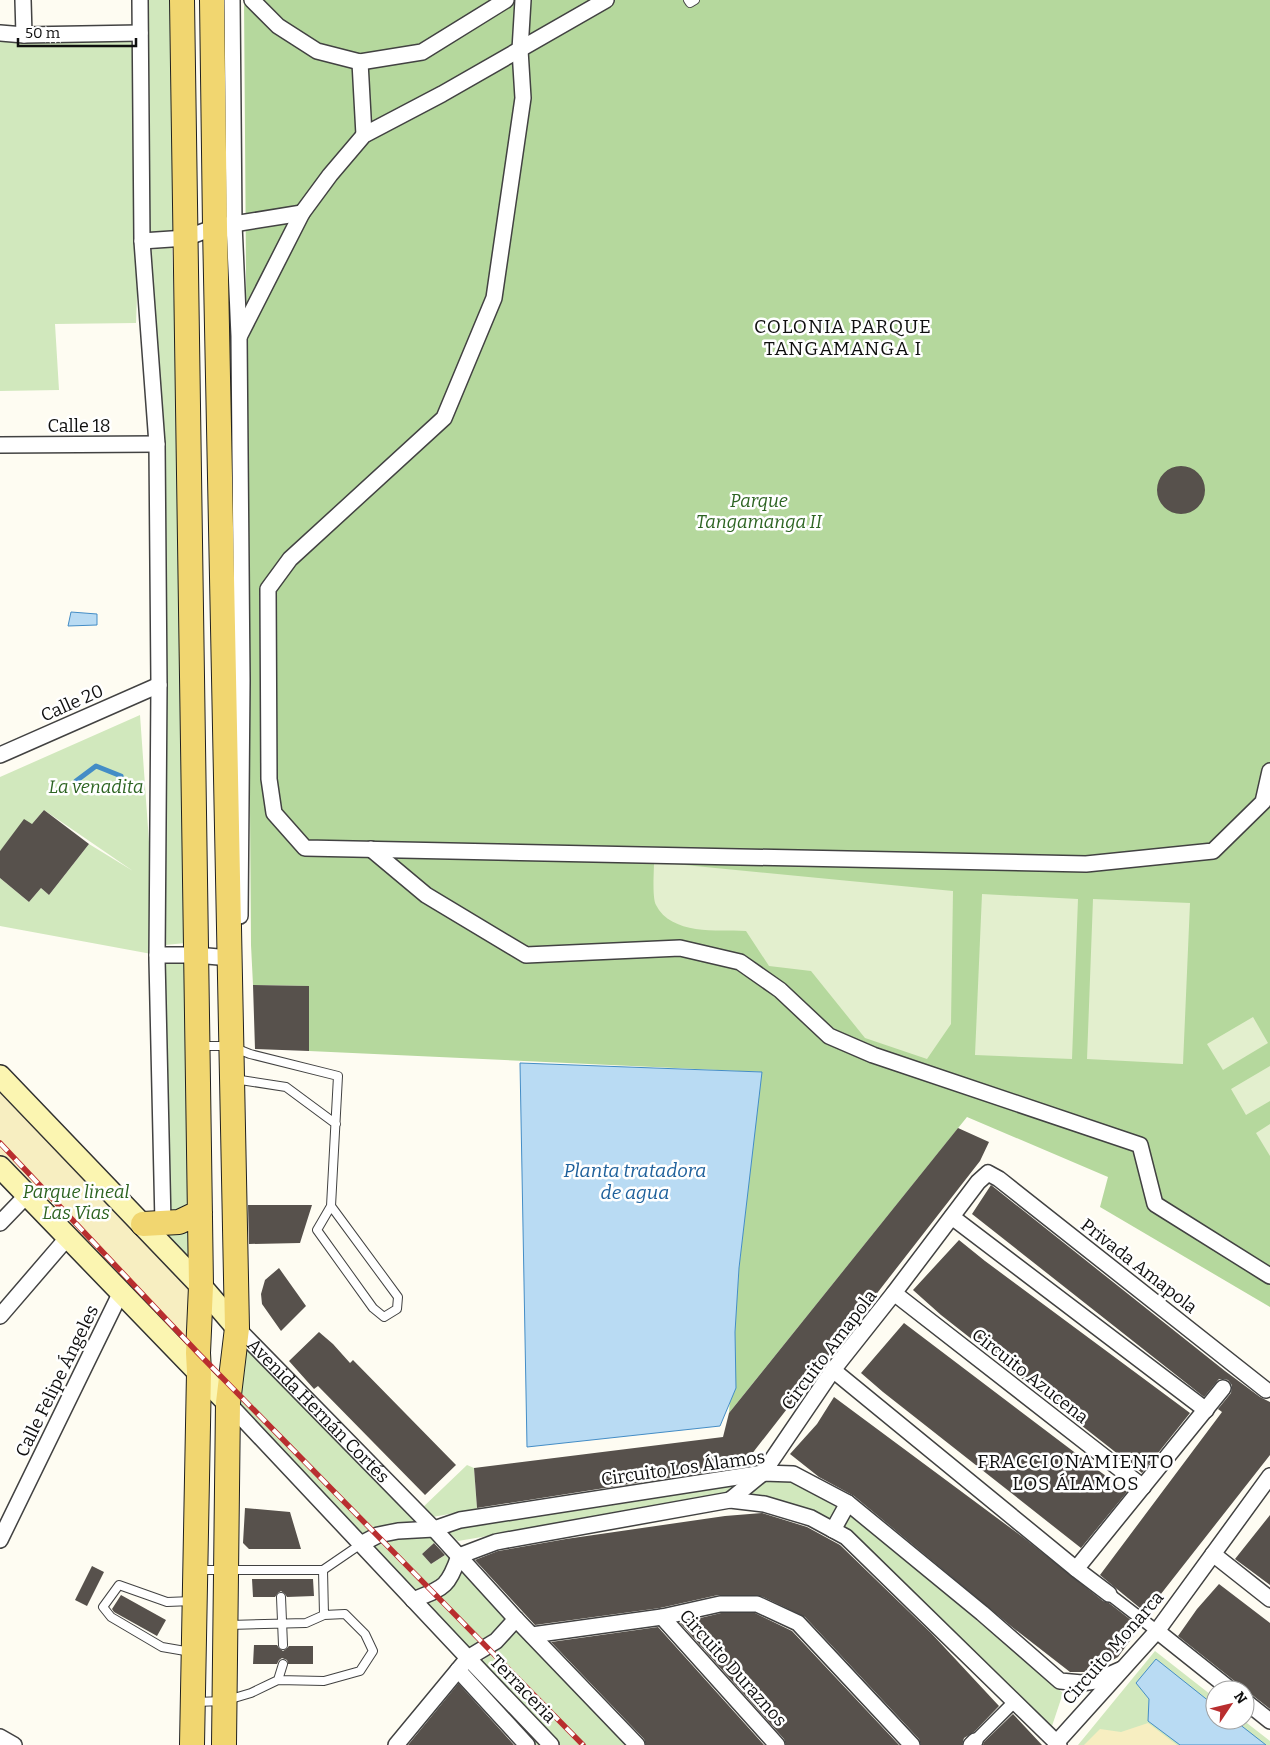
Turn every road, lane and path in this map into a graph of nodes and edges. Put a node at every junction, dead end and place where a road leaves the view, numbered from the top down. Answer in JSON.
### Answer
{"nodes":[{"id":1,"x":24,"y":0,"type":"edge"},
{"id":2,"x":140,"y":0,"type":"edge"},
{"id":3,"x":182,"y":0,"type":"edge"},
{"id":4,"x":212,"y":0,"type":"edge"},
{"id":5,"x":232,"y":0,"type":"edge"},
{"id":6,"x":252,"y":0,"type":"edge"},
{"id":7,"x":506,"y":0,"type":"edge"},
{"id":8,"x":523,"y":0,"type":"edge"},
{"id":9,"x":606,"y":0,"type":"edge"},
{"id":10,"x":688,"y":0,"type":"edge"},
{"id":11,"x":695,"y":0,"type":"edge"},
{"id":12,"x":0,"y":33,"type":"edge"},
{"id":13,"x":140,"y":33,"type":"junction"},
{"id":14,"x":24,"y":35,"type":"junction"},
{"id":15,"x":520,"y":50,"type":"junction"},
{"id":16,"x":360,"y":62,"type":"junction"},
{"id":17,"x":364,"y":135,"type":"junction"},
{"id":18,"x":302,"y":213,"type":"junction"},
{"id":19,"x":224,"y":226,"type":"junction"},
{"id":20,"x":186,"y":238,"type":"junction"},
{"id":21,"x":142,"y":241,"type":"junction"},
{"id":22,"x":239,"y":336,"type":"junction"},
{"id":23,"x":229,"y":396,"type":"junction"},
{"id":24,"x":0,"y":444,"type":"edge"},
{"id":25,"x":157,"y":444,"type":"junction"},
{"id":26,"x":159,"y":685,"type":"junction"},
{"id":27,"x":0,"y":755,"type":"edge"},
{"id":28,"x":1270,"y":771,"type":"edge"},
{"id":29,"x":372,"y":850,"type":"junction"},
{"id":30,"x":156,"y":955,"type":"junction"},
{"id":31,"x":196,"y":955,"type":"junction"},
{"id":32,"x":230,"y":958,"type":"junction"},
{"id":33,"x":198,"y":1046,"type":"junction"},
{"id":34,"x":230,"y":1046,"type":"junction"},
{"id":35,"x":0,"y":1076,"type":"edge"},
{"id":36,"x":232,"y":1079,"type":"junction"},
{"id":37,"x":336,"y":1124,"type":"junction"},
{"id":38,"x":0,"y":1168,"type":"edge"},
{"id":39,"x":988,"y":1174,"type":"joint"},
{"id":40,"x":27,"y":1195,"type":"junction"},
{"id":41,"x":331,"y":1206,"type":"junction"},
{"id":42,"x":200,"y":1212,"type":"junction"},
{"id":43,"x":952,"y":1217,"type":"junction"},
{"id":44,"x":0,"y":1224,"type":"edge"},
{"id":45,"x":153,"y":1224,"type":"junction"},
{"id":46,"x":68,"y":1237,"type":"junction"},
{"id":47,"x":1270,"y":1276,"type":"edge"},
{"id":48,"x":202,"y":1286,"type":"junction"},
{"id":49,"x":121,"y":1292,"type":"junction"},
{"id":50,"x":894,"y":1294,"type":"junction"},
{"id":51,"x":0,"y":1316,"type":"edge"},
{"id":52,"x":237,"y":1328,"type":"junction"},
{"id":53,"x":833,"y":1370,"type":"junction"},
{"id":54,"x":199,"y":1372,"type":"junction"},
{"id":55,"x":1223,"y":1388,"type":"dead end"},
{"id":56,"x":1266,"y":1390,"type":"dead end"},
{"id":57,"x":228,"y":1403,"type":"junction"},
{"id":58,"x":1206,"y":1410,"type":"junction"},
{"id":59,"x":763,"y":1473,"type":"junction"},
{"id":60,"x":1270,"y":1476,"type":"edge"},
{"id":61,"x":1143,"y":1487,"type":"junction"},
{"id":62,"x":730,"y":1500,"type":"junction"},
{"id":63,"x":848,"y":1503,"type":"junction"},
{"id":64,"x":434,"y":1529,"type":"junction"},
{"id":65,"x":833,"y":1530,"type":"junction"},
{"id":66,"x":0,"y":1540,"type":"edge"},
{"id":67,"x":361,"y":1544,"type":"junction"},
{"id":68,"x":1213,"y":1554,"type":"junction"},
{"id":69,"x":459,"y":1556,"type":"junction"},
{"id":70,"x":1076,"y":1569,"type":"junction"},
{"id":71,"x":195,"y":1570,"type":"junction"},
{"id":72,"x":227,"y":1570,"type":"junction"},
{"id":73,"x":279,"y":1570,"type":"junction"},
{"id":74,"x":323,"y":1570,"type":"junction"},
{"id":75,"x":280,"y":1579,"type":"dead end"},
{"id":76,"x":1109,"y":1594,"type":"joint"},
{"id":77,"x":281,"y":1597,"type":"dead end"},
{"id":78,"x":1270,"y":1599,"type":"edge"},
{"id":79,"x":413,"y":1600,"type":"junction"},
{"id":80,"x":194,"y":1601,"type":"junction"},
{"id":81,"x":324,"y":1615,"type":"junction"},
{"id":82,"x":662,"y":1617,"type":"junction"},
{"id":83,"x":516,"y":1619,"type":"junction"},
{"id":84,"x":282,"y":1623,"type":"junction"},
{"id":85,"x":226,"y":1626,"type":"junction"},
{"id":86,"x":1157,"y":1631,"type":"junction"},
{"id":87,"x":532,"y":1635,"type":"junction"},
{"id":88,"x":283,"y":1646,"type":"dead end"},
{"id":89,"x":194,"y":1652,"type":"junction"},
{"id":90,"x":283,"y":1664,"type":"dead end"},
{"id":91,"x":463,"y":1664,"type":"junction"},
{"id":92,"x":1122,"y":1669,"type":"junction"},
{"id":93,"x":278,"y":1680,"type":"junction"},
{"id":94,"x":1218,"y":1680,"type":"edge"},
{"id":95,"x":224,"y":1701,"type":"junction"},
{"id":96,"x":1015,"y":1701,"type":"junction"},
{"id":97,"x":193,"y":1702,"type":"junction"},
{"id":98,"x":1255,"y":1709,"type":"edge"},
{"id":99,"x":1270,"y":1721,"type":"edge"},
{"id":100,"x":0,"y":1737,"type":"edge"},
{"id":101,"x":973,"y":1743,"type":"edge"},
{"id":102,"x":1058,"y":1743,"type":"edge"},
{"id":103,"x":14,"y":1745,"type":"edge"},
{"id":104,"x":192,"y":1745,"type":"edge"},
{"id":105,"x":224,"y":1745,"type":"edge"},
{"id":106,"x":396,"y":1745,"type":"edge"},
{"id":107,"x":527,"y":1745,"type":"edge"},
{"id":108,"x":551,"y":1745,"type":"edge"},
{"id":109,"x":637,"y":1745,"type":"edge"},
{"id":110,"x":777,"y":1745,"type":"edge"},
{"id":111,"x":912,"y":1745,"type":"edge"}],
"edges":[{"from":1,"to":14,"type":"street"},
{"from":2,"to":13,"type":"street"},
{"from":3,"to":20,"type":"main road"},
{"from":4,"to":19,"type":"main road"},
{"from":5,"to":19,"type":"street"},
{"from":6,"to":16,"type":"street"},
{"from":7,"to":16,"type":"street"},
{"from":8,"to":15,"type":"street"},
{"from":9,"to":15,"type":"street"},
{"from":10,"to":11,"type":"lane"},
{"from":12,"to":14,"type":"street"},
{"from":13,"to":14,"type":"street"},
{"from":13,"to":21,"type":"street"},
{"from":15,"to":17,"type":"street"},
{"from":15,"to":29,"type":"street"},
{"from":16,"to":17,"type":"street"},
{"from":17,"to":18,"type":"street"},
{"from":18,"to":19,"type":"street"},
{"from":18,"to":22,"type":"street"},
{"from":19,"to":20,"type":"street"},
{"from":19,"to":22,"type":"street"},
{"from":19,"to":23,"type":"main road"},
{"from":20,"to":21,"type":"street"},
{"from":20,"to":31,"type":"main road"},
{"from":21,"to":25,"type":"street"},
{"from":22,"to":23,"type":"street"},
{"from":23,"to":32,"type":"main road"},
{"from":24,"to":25,"type":"street","name":"Calle 18"},
{"from":25,"to":26,"type":"street"},
{"from":26,"to":27,"type":"street","name":"Calle 20"},
{"from":26,"to":30,"type":"street"},
{"from":28,"to":29,"type":"street"},
{"from":29,"to":47,"type":"street"},
{"from":30,"to":31,"type":"street"},
{"from":30,"to":45,"type":"street"},
{"from":31,"to":32,"type":"street"},
{"from":31,"to":33,"type":"main road"},
{"from":32,"to":34,"type":"main road"},
{"from":33,"to":34,"type":"lane"},
{"from":33,"to":42,"type":"main road"},
{"from":34,"to":36,"type":"main road"},
{"from":34,"to":37,"type":"lane"},
{"from":35,"to":45,"type":"main road","name":"Avenida Hernán Cortés"},
{"from":36,"to":37,"type":"lane"},
{"from":36,"to":52,"type":"main road"},
{"from":37,"to":41,"type":"lane"},
{"from":38,"to":40,"type":"main road"},
{"from":39,"to":43,"type":"street","name":"Circuito Amapola"},
{"from":39,"to":56,"type":"street","name":"Privada Amapola"},
{"from":40,"to":44,"type":"street"},
{"from":40,"to":46,"type":"main road"},
{"from":41,"to":41,"type":"lane"},
{"from":42,"to":45,"type":"main road"},
{"from":42,"to":48,"type":"main road"},
{"from":43,"to":50,"type":"street","name":"Circuito Amapola"},
{"from":43,"to":58,"type":"street"},
{"from":45,"to":48,"type":"main road","name":"Avenida Hernán Cortés"},
{"from":46,"to":49,"type":"main road"},
{"from":46,"to":51,"type":"street"},
{"from":48,"to":52,"type":"main road","name":"Avenida Hernán Cortés"},
{"from":48,"to":54,"type":"main road"},
{"from":49,"to":54,"type":"main road"},
{"from":49,"to":66,"type":"street","name":"Calle Felipe Ángeles"},
{"from":50,"to":53,"type":"street","name":"Circuito Amapola"},
{"from":50,"to":61,"type":"street","name":"Circuito Azucena"},
{"from":52,"to":57,"type":"main road"},
{"from":52,"to":64,"type":"street","name":"Avenida Hernán Cortés"},
{"from":53,"to":59,"type":"street","name":"Circuito Amapola"},
{"from":53,"to":70,"type":"street"},
{"from":54,"to":57,"type":"main road"},
{"from":54,"to":71,"type":"main road"},
{"from":55,"to":58,"type":"street"},
{"from":57,"to":67,"type":"street"},
{"from":57,"to":72,"type":"main road"},
{"from":58,"to":61,"type":"street"},
{"from":59,"to":62,"type":"street","name":"Circuito Amapola"},
{"from":59,"to":63,"type":"street","name":"Circuito Los Álamos"},
{"from":59,"to":64,"type":"street","name":"Circuito Los Álamos"},
{"from":60,"to":68,"type":"street","name":"Circuito Monarca"},
{"from":61,"to":70,"type":"street"},
{"from":62,"to":65,"type":"street"},
{"from":62,"to":69,"type":"street"},
{"from":63,"to":65,"type":"street"},
{"from":63,"to":92,"type":"street","name":"Circuito Los Álamos"},
{"from":64,"to":67,"type":"street","name":"Circuito Los Álamos"},
{"from":64,"to":69,"type":"street","name":"Avenida Hernán Cortés"},
{"from":65,"to":96,"type":"street"},
{"from":67,"to":74,"type":"lane"},
{"from":67,"to":79,"type":"street"},
{"from":68,"to":78,"type":"street"},
{"from":68,"to":86,"type":"street","name":"Circuito Monarca"},
{"from":69,"to":79,"type":"street"},
{"from":69,"to":83,"type":"street","name":"Avenida Hernán Cortés"},
{"from":70,"to":76,"type":"street"},
{"from":71,"to":72,"type":"lane"},
{"from":71,"to":80,"type":"main road"},
{"from":72,"to":73,"type":"lane"},
{"from":72,"to":85,"type":"main road"},
{"from":73,"to":74,"type":"lane"},
{"from":73,"to":75,"type":"lane"},
{"from":74,"to":81,"type":"lane"},
{"from":76,"to":86,"type":"street"},
{"from":77,"to":84,"type":"lane"},
{"from":79,"to":91,"type":"street"},
{"from":80,"to":89,"type":"main road"},
{"from":80,"to":89,"type":"lane"},
{"from":81,"to":84,"type":"lane"},
{"from":81,"to":93,"type":"lane"},
{"from":82,"to":87,"type":"street","name":"Circuito Duraznos"},
{"from":82,"to":110,"type":"street","name":"Circuito Duraznos"},
{"from":82,"to":111,"type":"street","name":"Circuito Duraznos"},
{"from":83,"to":87,"type":"street","name":"Avenida Hernán Cortés"},
{"from":83,"to":91,"type":"street"},
{"from":84,"to":85,"type":"lane"},
{"from":84,"to":88,"type":"lane"},
{"from":85,"to":95,"type":"main road"},
{"from":86,"to":92,"type":"street","name":"Circuito Monarca"},
{"from":86,"to":94,"type":"street"},
{"from":87,"to":109,"type":"street","name":"Avenida Hernán Cortés"},
{"from":89,"to":97,"type":"main road"},
{"from":90,"to":93,"type":"lane"},
{"from":91,"to":106,"type":"street"},
{"from":91,"to":107,"type":"street"},
{"from":91,"to":108,"type":"street","name":"Terraceria"},
{"from":92,"to":102,"type":"street","name":"Circuito Monarca"},
{"from":93,"to":95,"type":"lane"},
{"from":95,"to":97,"type":"lane"},
{"from":95,"to":105,"type":"main road"},
{"from":96,"to":101,"type":"street"},
{"from":96,"to":102,"type":"street"},
{"from":97,"to":104,"type":"main road"},
{"from":98,"to":99,"type":"street"},
{"from":100,"to":103,"type":"street"}]}
